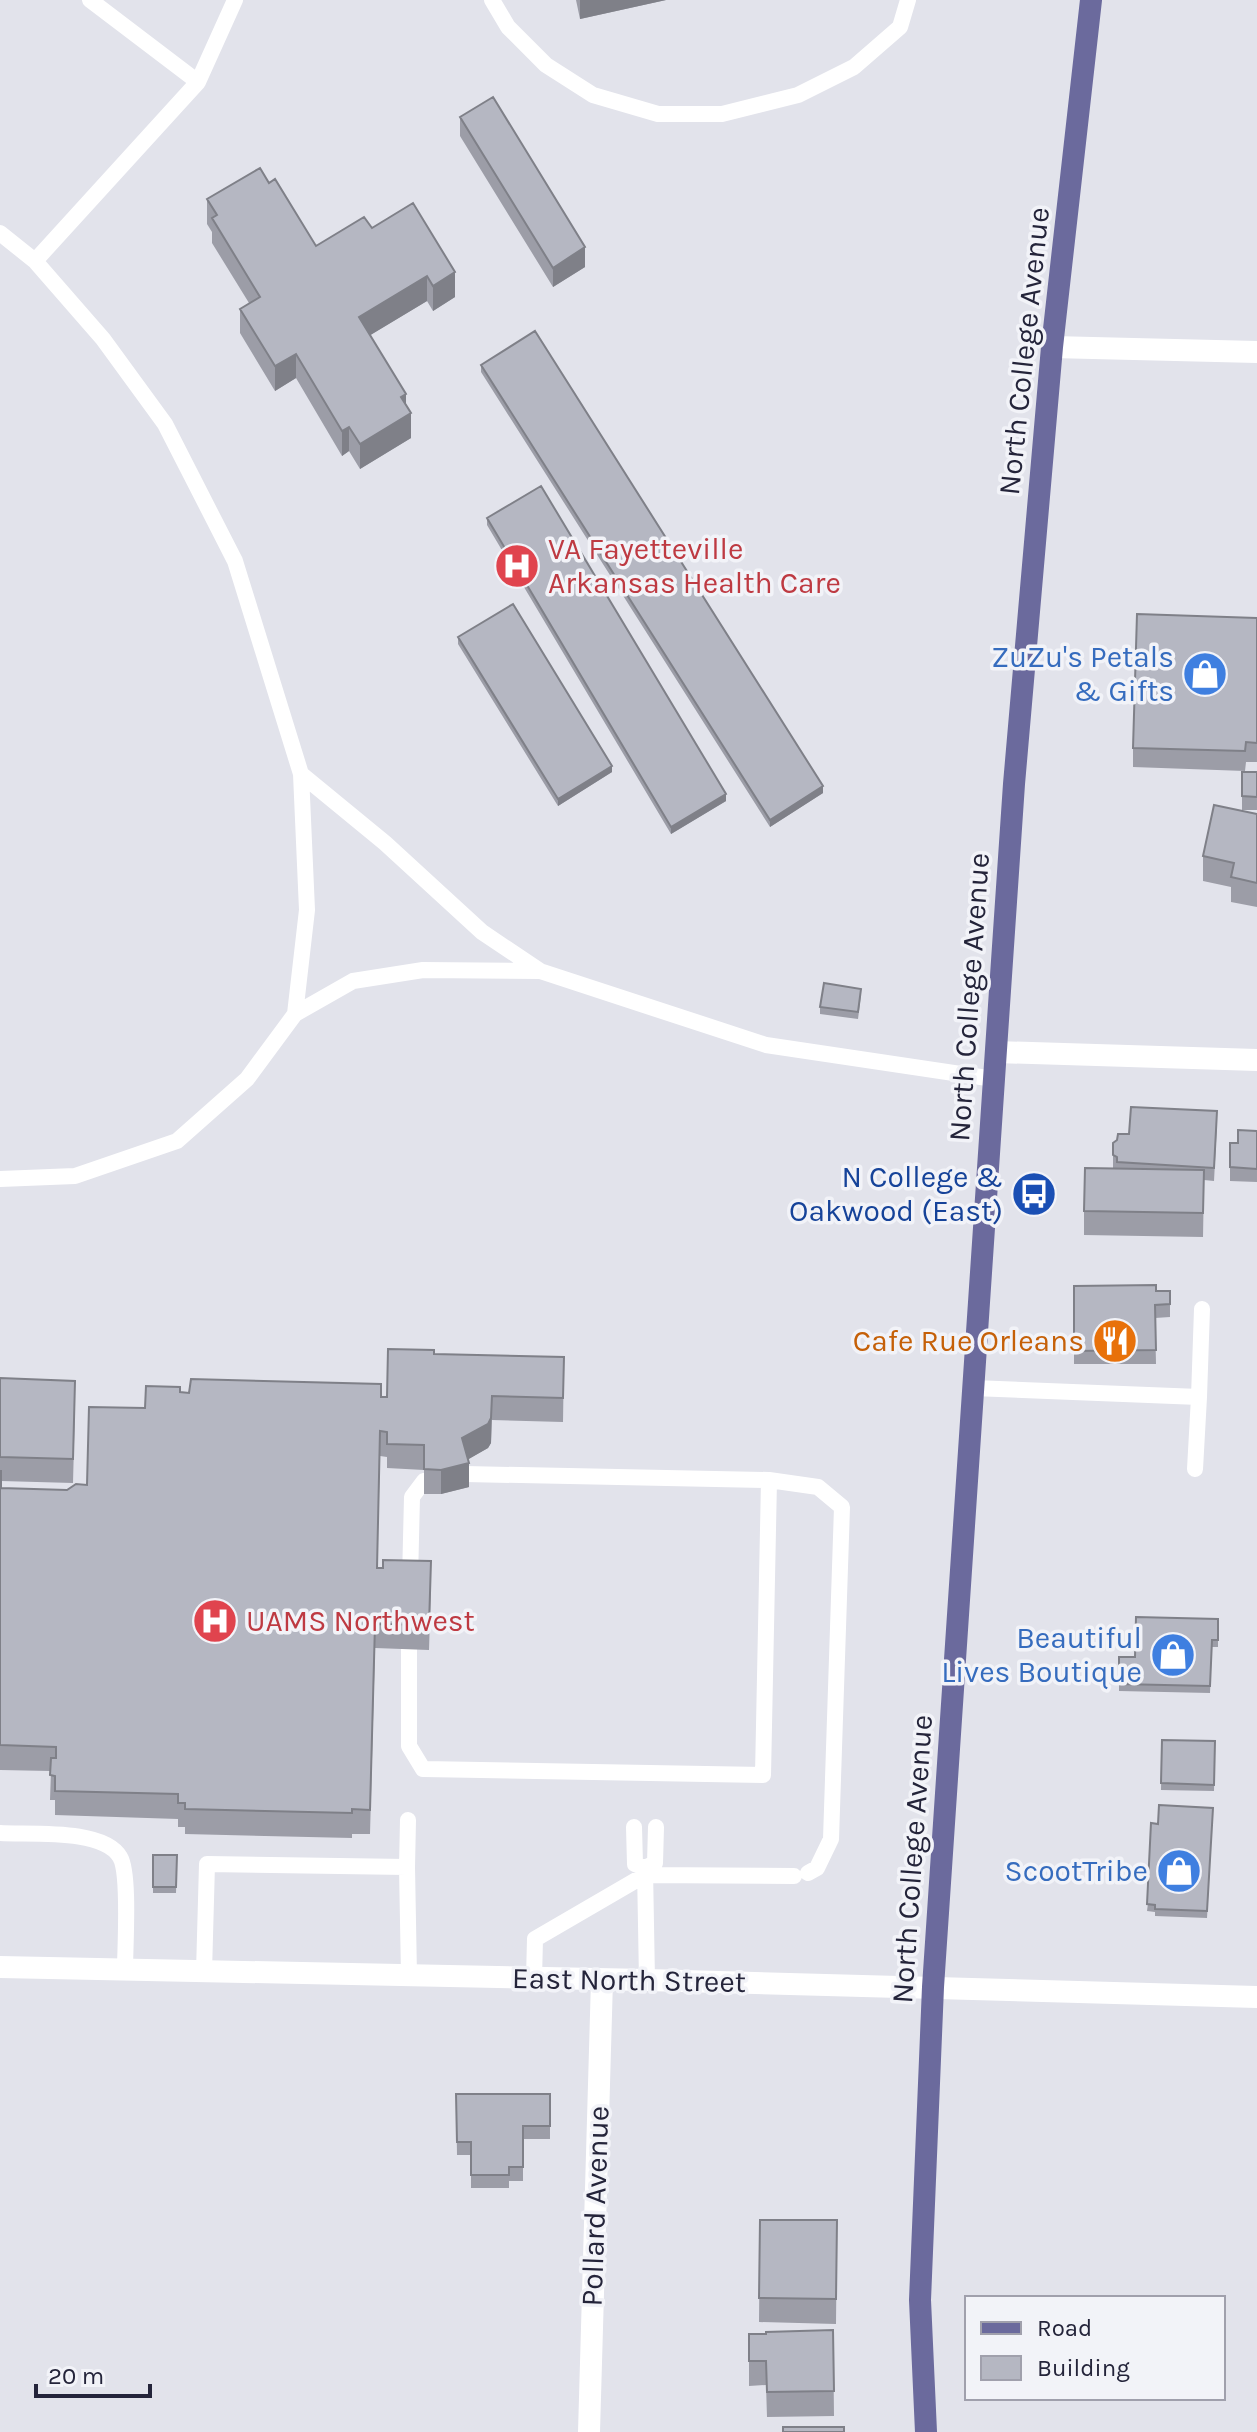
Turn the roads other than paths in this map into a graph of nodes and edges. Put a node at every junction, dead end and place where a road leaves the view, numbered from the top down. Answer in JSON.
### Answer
{"nodes":[{"id":1,"x":90,"y":0,"type":"edge"},
{"id":2,"x":235,"y":0,"type":"edge"},
{"id":3,"x":492,"y":0,"type":"edge"},
{"id":4,"x":908,"y":0,"type":"edge"},
{"id":5,"x":1091,"y":0,"type":"edge"},
{"id":6,"x":198,"y":82,"type":"junction"},
{"id":7,"x":0,"y":233,"type":"edge"},
{"id":8,"x":35,"y":261,"type":"junction"},
{"id":9,"x":1052,"y":347,"type":"junction"},
{"id":10,"x":1257,"y":352,"type":"edge"},
{"id":11,"x":301,"y":774,"type":"junction"},
{"id":12,"x":540,"y":971,"type":"junction"},
{"id":13,"x":295,"y":1014,"type":"junction"},
{"id":14,"x":996,"y":1052,"type":"junction"},
{"id":15,"x":1257,"y":1060,"type":"edge"},
{"id":16,"x":994,"y":1079,"type":"junction"},
{"id":17,"x":0,"y":1179,"type":"edge"},
{"id":18,"x":1202,"y":1309,"type":"dead end"},
{"id":19,"x":973,"y":1388,"type":"junction"},
{"id":20,"x":1199,"y":1397,"type":"junction"},
{"id":21,"x":1195,"y":1469,"type":"dead end"},
{"id":22,"x":465,"y":1474,"type":"edge"},
{"id":23,"x":769,"y":1480,"type":"junction"},
{"id":24,"x":424,"y":1481,"type":"edge"},
{"id":25,"x":410,"y":1585,"type":"edge"},
{"id":26,"x":409,"y":1649,"type":"edge"},
{"id":27,"x":408,"y":1820,"type":"dead end"},
{"id":28,"x":634,"y":1827,"type":"dead end"},
{"id":29,"x":656,"y":1827,"type":"dead end"},
{"id":30,"x":0,"y":1833,"type":"edge"},
{"id":31,"x":407,"y":1867,"type":"junction"},
{"id":32,"x":645,"y":1872,"type":"junction"},
{"id":33,"x":0,"y":1967,"type":"edge"},
{"id":34,"x":125,"y":1970,"type":"junction"},
{"id":35,"x":204,"y":1972,"type":"junction"},
{"id":36,"x":409,"y":1976,"type":"junction"},
{"id":37,"x":534,"y":1978,"type":"junction"},
{"id":38,"x":602,"y":1980,"type":"junction"},
{"id":39,"x":647,"y":1980,"type":"junction"},
{"id":40,"x":933,"y":1987,"type":"junction"},
{"id":41,"x":1257,"y":1997,"type":"edge"},
{"id":42,"x":589,"y":2432,"type":"edge"},
{"id":43,"x":926,"y":2432,"type":"edge"}],
"edges":[{"from":1,"to":6,"type":"lane"},
{"from":2,"to":6,"type":"lane"},
{"from":3,"to":4,"type":"lane"},
{"from":5,"to":9,"type":"main road","name":"North College Avenue"},
{"from":6,"to":8,"type":"lane"},
{"from":7,"to":8,"type":"lane"},
{"from":8,"to":11,"type":"lane"},
{"from":9,"to":10,"type":"main road"},
{"from":9,"to":14,"type":"main road","name":"North College Avenue"},
{"from":11,"to":12,"type":"lane"},
{"from":11,"to":13,"type":"lane"},
{"from":12,"to":13,"type":"lane"},
{"from":12,"to":16,"type":"lane"},
{"from":13,"to":17,"type":"lane"},
{"from":14,"to":15,"type":"main road"},
{"from":14,"to":16,"type":"main road","name":"North College Avenue"},
{"from":16,"to":19,"type":"main road","name":"North College Avenue"},
{"from":18,"to":20,"type":"lane"},
{"from":19,"to":20,"type":"lane"},
{"from":19,"to":40,"type":"main road","name":"North College Avenue"},
{"from":20,"to":21,"type":"lane"},
{"from":22,"to":23,"type":"lane"},
{"from":23,"to":26,"type":"lane"},
{"from":23,"to":32,"type":"lane"},
{"from":24,"to":25,"type":"lane"},
{"from":27,"to":31,"type":"lane"},
{"from":28,"to":32,"type":"lane"},
{"from":29,"to":32,"type":"lane"},
{"from":30,"to":34,"type":"lane"},
{"from":31,"to":35,"type":"lane"},
{"from":31,"to":36,"type":"lane"},
{"from":32,"to":37,"type":"lane"},
{"from":32,"to":39,"type":"lane"},
{"from":33,"to":34,"type":"main road","name":"East North Street"},
{"from":34,"to":35,"type":"main road","name":"East North Street"},
{"from":35,"to":36,"type":"main road","name":"East North Street"},
{"from":36,"to":37,"type":"main road","name":"East North Street"},
{"from":37,"to":38,"type":"main road","name":"East North Street"},
{"from":38,"to":39,"type":"main road","name":"East North Street"},
{"from":38,"to":42,"type":"main road","name":"Pollard Avenue"},
{"from":39,"to":40,"type":"main road","name":"East North Street"},
{"from":40,"to":41,"type":"main road","name":"East North Street"},
{"from":40,"to":43,"type":"main road","name":"North College Avenue"}]}
